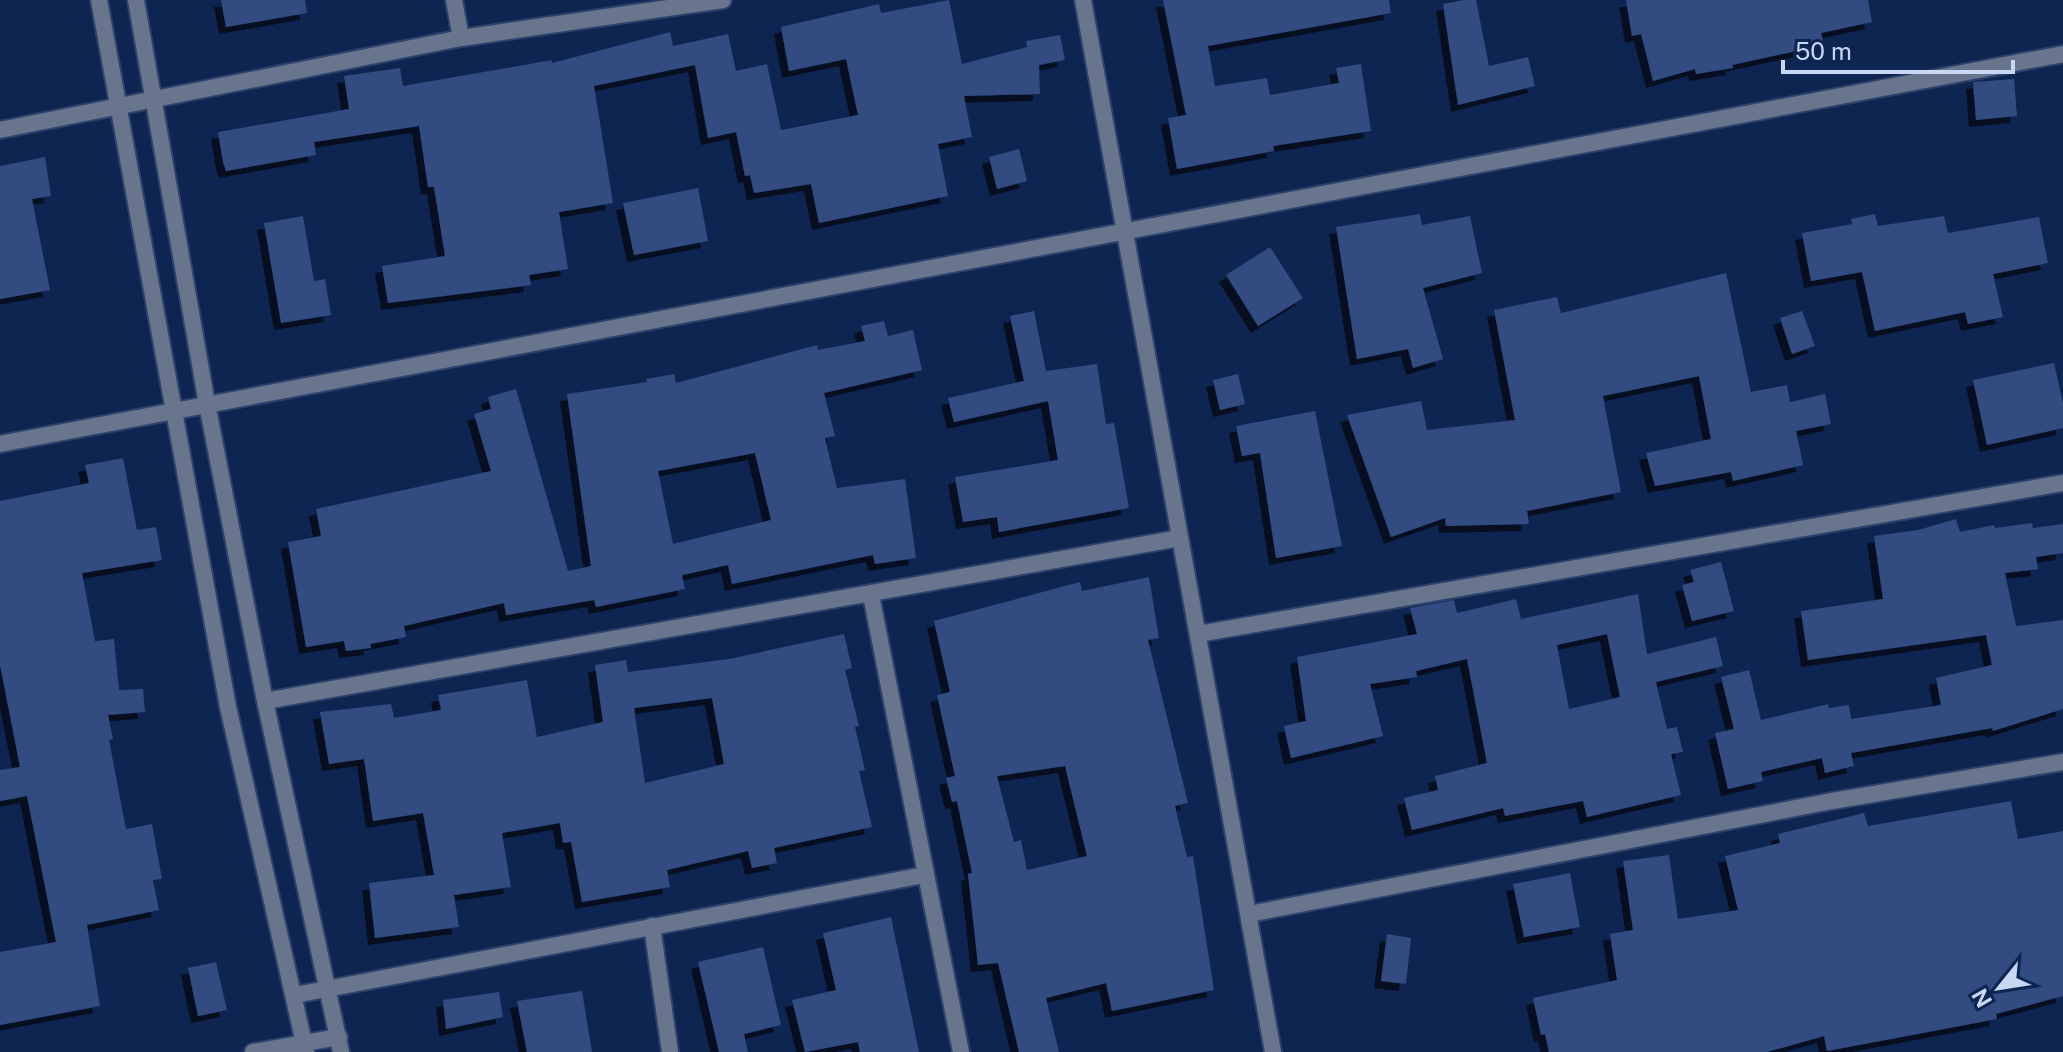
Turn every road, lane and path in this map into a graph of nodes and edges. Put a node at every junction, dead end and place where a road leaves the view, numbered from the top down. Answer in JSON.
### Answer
{"nodes":[{"id":1,"x":99,"y":0,"type":"edge"},
{"id":2,"x":136,"y":0,"type":"edge"},
{"id":3,"x":454,"y":0,"type":"edge"},
{"id":4,"x":723,"y":0,"type":"edge"},
{"id":5,"x":1083,"y":0,"type":"edge"},
{"id":6,"x":461,"y":38,"type":"junction"},
{"id":7,"x":2063,"y":54,"type":"edge"},
{"id":8,"x":152,"y":97,"type":"junction"},
{"id":9,"x":120,"y":106,"type":"junction"},
{"id":10,"x":0,"y":130,"type":"edge"},
{"id":11,"x":1126,"y":234,"type":"junction"},
{"id":12,"x":207,"y":404,"type":"junction"},
{"id":13,"x":172,"y":412,"type":"junction"},
{"id":14,"x":0,"y":444,"type":"edge"},
{"id":15,"x":2063,"y":483,"type":"edge"},
{"id":16,"x":1180,"y":538,"type":"junction"},
{"id":17,"x":871,"y":595,"type":"junction"},
{"id":18,"x":1198,"y":634,"type":"junction"},
{"id":19,"x":265,"y":701,"type":"junction"},
{"id":20,"x":2063,"y":762,"type":"edge"},
{"id":21,"x":924,"y":875,"type":"junction"},
{"id":22,"x":1249,"y":914,"type":"junction"},
{"id":23,"x":652,"y":926,"type":"junction"},
{"id":24,"x":329,"y":987,"type":"junction"},
{"id":25,"x":295,"y":995,"type":"junction"},
{"id":26,"x":340,"y":1045,"type":"edge"},
{"id":27,"x":305,"y":1048,"type":"edge"},
{"id":28,"x":253,"y":1052,"type":"edge"},
{"id":29,"x":670,"y":1052,"type":"edge"},
{"id":30,"x":961,"y":1052,"type":"edge"},
{"id":31,"x":1273,"y":1052,"type":"edge"}],
"edges":[{"from":1,"to":9,"type":"street"},
{"from":2,"to":8,"type":"street"},
{"from":3,"to":6,"type":"street"},
{"from":4,"to":6,"type":"street"},
{"from":5,"to":11,"type":"street"},
{"from":6,"to":8,"type":"street"},
{"from":7,"to":11,"type":"street"},
{"from":8,"to":9,"type":"street"},
{"from":8,"to":12,"type":"street"},
{"from":9,"to":10,"type":"street"},
{"from":9,"to":13,"type":"street"},
{"from":11,"to":12,"type":"street"},
{"from":11,"to":16,"type":"street"},
{"from":12,"to":13,"type":"street"},
{"from":12,"to":19,"type":"street"},
{"from":13,"to":14,"type":"street"},
{"from":13,"to":25,"type":"street"},
{"from":15,"to":18,"type":"street"},
{"from":16,"to":17,"type":"street"},
{"from":16,"to":18,"type":"street"},
{"from":17,"to":19,"type":"street"},
{"from":17,"to":21,"type":"street"},
{"from":18,"to":22,"type":"street"},
{"from":19,"to":24,"type":"street"},
{"from":20,"to":22,"type":"street"},
{"from":21,"to":23,"type":"street"},
{"from":21,"to":30,"type":"street"},
{"from":22,"to":31,"type":"street"},
{"from":23,"to":24,"type":"street"},
{"from":23,"to":29,"type":"street"},
{"from":24,"to":25,"type":"street"},
{"from":24,"to":26,"type":"street"},
{"from":25,"to":27,"type":"street"},
{"from":26,"to":27,"type":"street"},
{"from":27,"to":28,"type":"street"}]}
